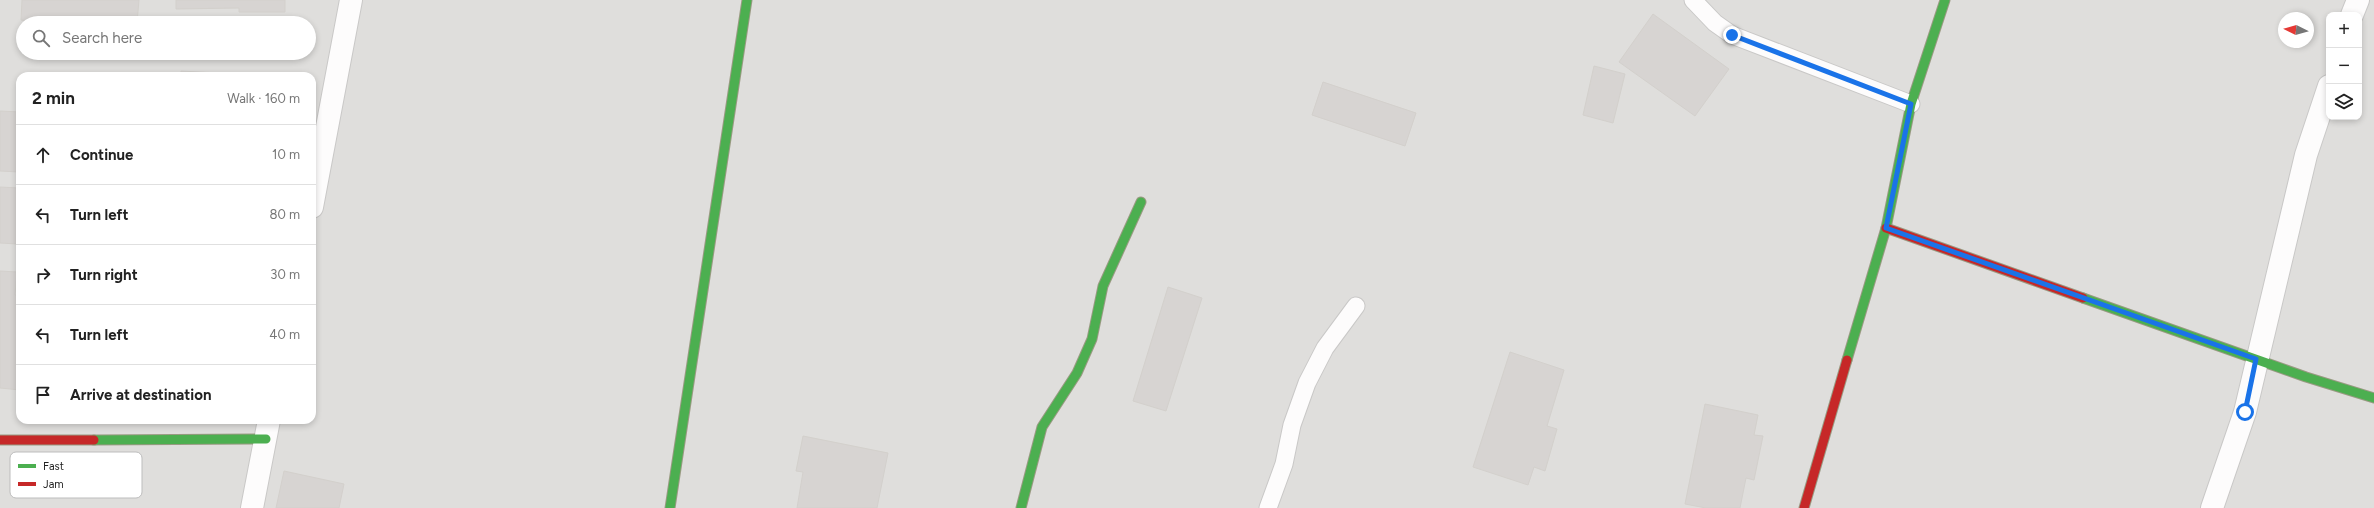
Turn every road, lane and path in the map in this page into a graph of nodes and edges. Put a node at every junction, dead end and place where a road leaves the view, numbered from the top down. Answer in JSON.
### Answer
{"nodes":[{"id":1,"x":351,"y":0,"type":"edge"},
{"id":2,"x":747,"y":0,"type":"edge"},
{"id":3,"x":1694,"y":0,"type":"edge"},
{"id":4,"x":1945,"y":0,"type":"edge"},
{"id":5,"x":2358,"y":0,"type":"edge"},
{"id":6,"x":2353,"y":12,"type":"edge"},
{"id":7,"x":2326,"y":95,"type":"edge"},
{"id":8,"x":1911,"y":104,"type":"junction"},
{"id":9,"x":316,"y":186,"type":"edge"},
{"id":10,"x":1141,"y":202,"type":"dead end"},
{"id":11,"x":1886,"y":228,"type":"junction"},
{"id":12,"x":1356,"y":306,"type":"dead end"},
{"id":13,"x":2256,"y":359,"type":"junction"},
{"id":14,"x":2374,"y":398,"type":"edge"},
{"id":15,"x":268,"y":429,"type":"edge"},
{"id":16,"x":0,"y":440,"type":"edge"},
{"id":17,"x":252,"y":508,"type":"edge"},
{"id":18,"x":670,"y":508,"type":"edge"},
{"id":19,"x":1022,"y":508,"type":"edge"},
{"id":20,"x":1268,"y":508,"type":"edge"},
{"id":21,"x":1804,"y":508,"type":"edge"},
{"id":22,"x":2212,"y":508,"type":"edge"}],
"edges":[{"from":1,"to":9,"type":"street"},
{"from":2,"to":18,"type":"street"},
{"from":3,"to":8,"type":"lane"},
{"from":4,"to":8,"type":"street"},
{"from":5,"to":6,"type":"street"},
{"from":7,"to":13,"type":"street"},
{"from":8,"to":11,"type":"street"},
{"from":10,"to":19,"type":"street"},
{"from":11,"to":13,"type":"street"},
{"from":11,"to":21,"type":"street"},
{"from":12,"to":20,"type":"lane"},
{"from":13,"to":14,"type":"street"},
{"from":13,"to":22,"type":"street"},
{"from":15,"to":16,"type":"street"},
{"from":15,"to":17,"type":"street"}]}
